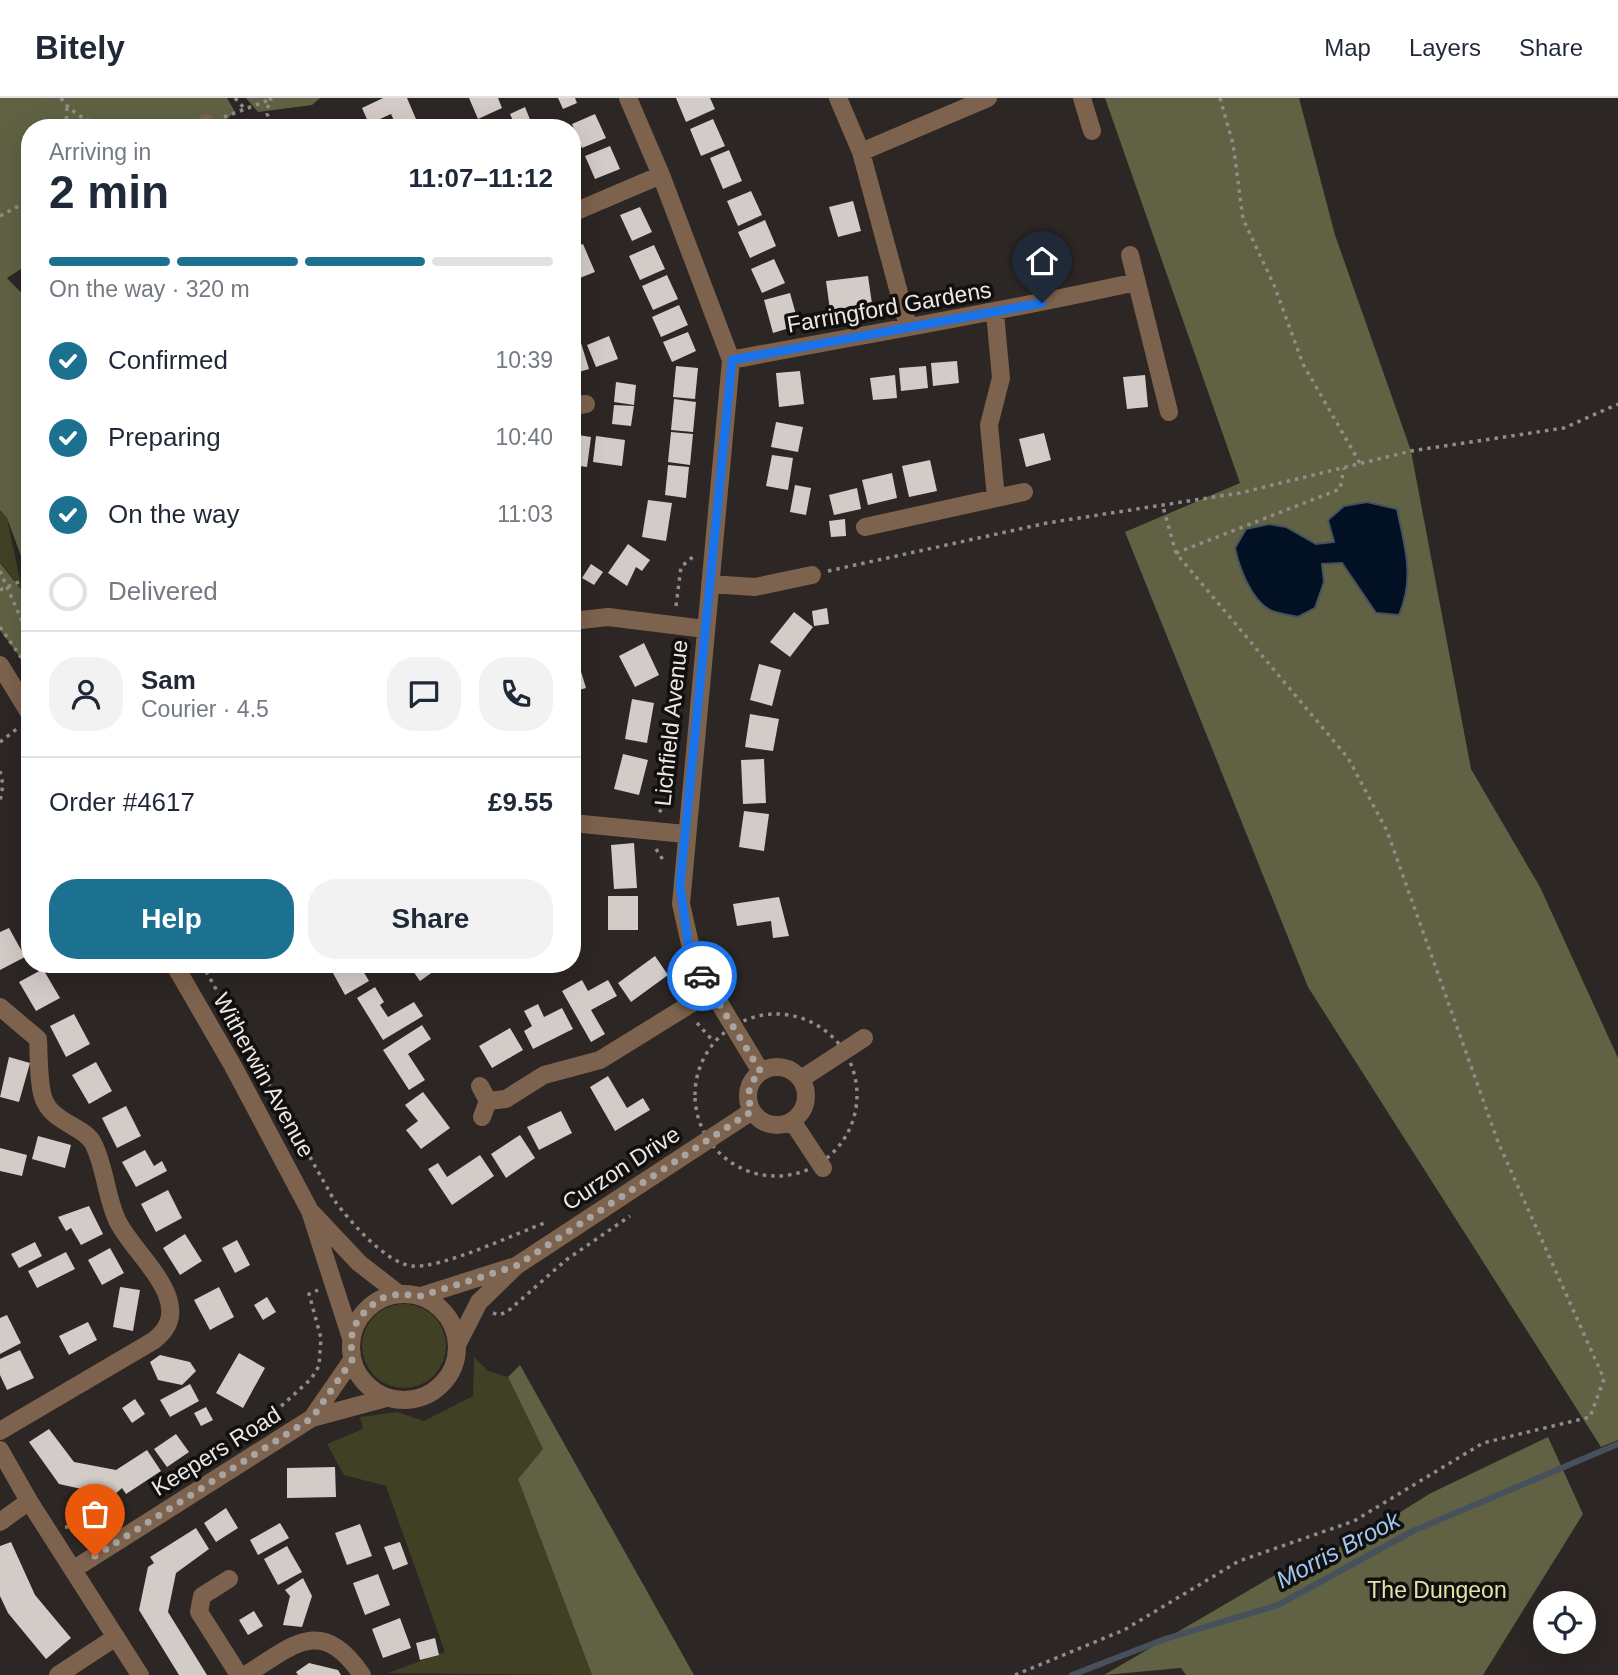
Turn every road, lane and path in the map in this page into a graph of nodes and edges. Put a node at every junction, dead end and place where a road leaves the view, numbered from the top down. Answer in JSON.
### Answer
{"nodes":[{"id":1,"x":61,"y":98,"type":"edge"},
{"id":2,"x":234,"y":98,"type":"edge"},
{"id":3,"x":628,"y":98,"type":"edge"},
{"id":4,"x":838,"y":98,"type":"edge"},
{"id":5,"x":988,"y":98,"type":"edge"},
{"id":6,"x":1082,"y":98,"type":"edge"},
{"id":7,"x":1220,"y":98,"type":"edge"},
{"id":8,"x":271,"y":99,"type":"edge"},
{"id":9,"x":67,"y":107,"type":"junction"},
{"id":10,"x":245,"y":109,"type":"junction"},
{"id":11,"x":66,"y":119,"type":"edge"},
{"id":12,"x":88,"y":119,"type":"edge"},
{"id":13,"x":221,"y":119,"type":"edge"},
{"id":14,"x":270,"y":119,"type":"edge"},
{"id":15,"x":1092,"y":131,"type":"dead end"},
{"id":16,"x":861,"y":152,"type":"junction"},
{"id":17,"x":662,"y":175,"type":"junction"},
{"id":18,"x":21,"y":205,"type":"edge"},
{"id":19,"x":581,"y":209,"type":"edge"},
{"id":20,"x":0,"y":216,"type":"edge"},
{"id":21,"x":1130,"y":255,"type":"dead end"},
{"id":22,"x":1136,"y":282,"type":"junction"},
{"id":23,"x":995,"y":313,"type":"junction"},
{"id":24,"x":908,"y":326,"type":"junction"},
{"id":25,"x":732,"y":360,"type":"junction"},
{"id":26,"x":1618,"y":404,"type":"edge"},
{"id":27,"x":1169,"y":412,"type":"dead end"},
{"id":28,"x":1361,"y":465,"type":"junction"},
{"id":29,"x":1344,"y":468,"type":"junction"},
{"id":30,"x":1024,"y":492,"type":"dead end"},
{"id":31,"x":996,"y":498,"type":"junction"},
{"id":32,"x":1163,"y":507,"type":"junction"},
{"id":33,"x":865,"y":527,"type":"dead end"},
{"id":34,"x":698,"y":553,"type":"dead end"},
{"id":35,"x":1176,"y":553,"type":"junction"},
{"id":36,"x":0,"y":571,"type":"edge"},
{"id":37,"x":812,"y":575,"type":"joint"},
{"id":38,"x":21,"y":581,"type":"edge"},
{"id":39,"x":710,"y":584,"type":"junction"},
{"id":40,"x":3,"y":589,"type":"edge"},
{"id":41,"x":676,"y":614,"type":"dead end"},
{"id":42,"x":581,"y":620,"type":"edge"},
{"id":43,"x":21,"y":622,"type":"edge"},
{"id":44,"x":0,"y":627,"type":"edge"},
{"id":45,"x":705,"y":629,"type":"junction"},
{"id":46,"x":21,"y":657,"type":"edge"},
{"id":47,"x":0,"y":664,"type":"edge"},
{"id":48,"x":21,"y":711,"type":"edge"},
{"id":49,"x":21,"y":724,"type":"edge"},
{"id":50,"x":0,"y":742,"type":"edge"},
{"id":51,"x":0,"y":771,"type":"edge"},
{"id":52,"x":0,"y":801,"type":"edge"},
{"id":53,"x":581,"y":824,"type":"edge"},
{"id":54,"x":685,"y":834,"type":"junction"},
{"id":55,"x":179,"y":973,"type":"edge"},
{"id":56,"x":207,"y":973,"type":"edge"},
{"id":57,"x":710,"y":992,"type":"junction"},
{"id":58,"x":0,"y":1007,"type":"edge"},
{"id":59,"x":689,"y":1014,"type":"dead end"},
{"id":60,"x":746,"y":1019,"type":"dead end"},
{"id":61,"x":721,"y":1034,"type":"dead end"},
{"id":62,"x":864,"y":1038,"type":"dead end"},
{"id":63,"x":714,"y":1042,"type":"junction"},
{"id":64,"x":837,"y":1042,"type":"dead end"},
{"id":65,"x":850,"y":1064,"type":"dead end"},
{"id":66,"x":761,"y":1072,"type":"junction"},
{"id":67,"x":802,"y":1079,"type":"junction"},
{"id":68,"x":483,"y":1101,"type":"dead end"},
{"id":69,"x":752,"y":1111,"type":"junction"},
{"id":70,"x":792,"y":1121,"type":"junction"},
{"id":71,"x":698,"y":1123,"type":"dead end"},
{"id":72,"x":718,"y":1155,"type":"dead end"},
{"id":73,"x":828,"y":1161,"type":"joint"},
{"id":74,"x":805,"y":1172,"type":"dead end"},
{"id":75,"x":310,"y":1211,"type":"junction"},
{"id":76,"x":631,"y":1215,"type":"dead end"},
{"id":77,"x":548,"y":1222,"type":"dead end"},
{"id":78,"x":516,"y":1266,"type":"junction"},
{"id":79,"x":309,"y":1294,"type":"dead end"},
{"id":80,"x":399,"y":1294,"type":"junction"},
{"id":81,"x":421,"y":1296,"type":"junction"},
{"id":82,"x":492,"y":1313,"type":"dead end"},
{"id":83,"x":351,"y":1338,"type":"junction"},
{"id":84,"x":458,"y":1343,"type":"junction"},
{"id":85,"x":352,"y":1360,"type":"junction"},
{"id":86,"x":386,"y":1398,"type":"junction"},
{"id":87,"x":312,"y":1418,"type":"junction"},
{"id":88,"x":0,"y":1431,"type":"edge"},
{"id":89,"x":249,"y":1436,"type":"dead end"},
{"id":90,"x":0,"y":1450,"type":"edge"},
{"id":91,"x":29,"y":1501,"type":"junction"},
{"id":92,"x":0,"y":1522,"type":"edge"},
{"id":93,"x":61,"y":1527,"type":"dead end"},
{"id":94,"x":107,"y":1528,"type":"dead end"},
{"id":95,"x":74,"y":1569,"type":"junction"},
{"id":96,"x":229,"y":1579,"type":"dead end"},
{"id":97,"x":116,"y":1637,"type":"junction"},
{"id":98,"x":58,"y":1675,"type":"edge"},
{"id":99,"x":140,"y":1675,"type":"edge"},
{"id":100,"x":239,"y":1675,"type":"edge"},
{"id":101,"x":246,"y":1675,"type":"edge"},
{"id":102,"x":362,"y":1675,"type":"edge"},
{"id":103,"x":1015,"y":1675,"type":"edge"}],
"edges":[{"from":1,"to":9,"type":"path"},
{"from":2,"to":10,"type":"path"},
{"from":3,"to":17,"type":"street"},
{"from":4,"to":16,"type":"street"},
{"from":5,"to":16,"type":"street"},
{"from":6,"to":15,"type":"street"},
{"from":7,"to":28,"type":"path"},
{"from":8,"to":10,"type":"path"},
{"from":8,"to":14,"type":"path"},
{"from":9,"to":11,"type":"path"},
{"from":9,"to":12,"type":"path"},
{"from":10,"to":13,"type":"path"},
{"from":16,"to":24,"type":"street"},
{"from":17,"to":19,"type":"street"},
{"from":17,"to":25,"type":"street"},
{"from":18,"to":20,"type":"path"},
{"from":21,"to":22,"type":"street"},
{"from":22,"to":23,"type":"street","name":"Farringford Gardens"},
{"from":22,"to":27,"type":"street"},
{"from":23,"to":24,"type":"street","name":"Farringford Gardens"},
{"from":23,"to":31,"type":"street"},
{"from":24,"to":25,"type":"street","name":"Farringford Gardens"},
{"from":25,"to":39,"type":"street","name":"Lichfield Avenue"},
{"from":26,"to":28,"type":"path"},
{"from":28,"to":29,"type":"path"},
{"from":29,"to":32,"type":"path"},
{"from":29,"to":35,"type":"path"},
{"from":30,"to":31,"type":"street"},
{"from":31,"to":33,"type":"street"},
{"from":32,"to":35,"type":"path"},
{"from":32,"to":37,"type":"path"},
{"from":34,"to":41,"type":"path"},
{"from":35,"to":103,"type":"path"},
{"from":36,"to":40,"type":"path"},
{"from":37,"to":39,"type":"street"},
{"from":38,"to":40,"type":"path"},
{"from":39,"to":45,"type":"street","name":"Lichfield Avenue"},
{"from":40,"to":43,"type":"path"},
{"from":42,"to":45,"type":"street"},
{"from":44,"to":46,"type":"path"},
{"from":45,"to":54,"type":"street","name":"Lichfield Avenue"},
{"from":47,"to":48,"type":"street"},
{"from":49,"to":50,"type":"path"},
{"from":51,"to":52,"type":"path"},
{"from":53,"to":54,"type":"street"},
{"from":54,"to":57,"type":"street","name":"Lichfield Avenue"},
{"from":55,"to":75,"type":"street","name":"Witherwin Avenue"},
{"from":56,"to":77,"type":"path"},
{"from":57,"to":66,"type":"street","name":"Lichfield Avenue"},
{"from":57,"to":68,"type":"street"},
{"from":58,"to":88,"type":"street"},
{"from":59,"to":63,"type":"path"},
{"from":60,"to":64,"type":"path"},
{"from":61,"to":63,"type":"path"},
{"from":62,"to":67,"type":"street"},
{"from":63,"to":71,"type":"path"},
{"from":65,"to":73,"type":"path"},
{"from":66,"to":67,"type":"street"},
{"from":66,"to":69,"type":"street"},
{"from":67,"to":70,"type":"street"},
{"from":69,"to":70,"type":"street"},
{"from":69,"to":78,"type":"street","name":"Curzon Drive"},
{"from":70,"to":73,"type":"street"},
{"from":72,"to":74,"type":"path"},
{"from":75,"to":80,"type":"street","name":"Witherwin Avenue"},
{"from":75,"to":83,"type":"street","name":"Witherwin Avenue"},
{"from":76,"to":82,"type":"path"},
{"from":78,"to":81,"type":"street"},
{"from":78,"to":84,"type":"street"},
{"from":79,"to":89,"type":"path"},
{"from":80,"to":81,"type":"street"},
{"from":80,"to":83,"type":"street"},
{"from":81,"to":84,"type":"street"},
{"from":83,"to":85,"type":"street"},
{"from":84,"to":86,"type":"street"},
{"from":85,"to":86,"type":"street"},
{"from":85,"to":87,"type":"street"},
{"from":86,"to":87,"type":"street"},
{"from":87,"to":95,"type":"street","name":"Keepers Road"},
{"from":90,"to":91,"type":"street"},
{"from":91,"to":92,"type":"street"},
{"from":91,"to":95,"type":"street"},
{"from":93,"to":94,"type":"path"},
{"from":95,"to":97,"type":"street"},
{"from":96,"to":100,"type":"street"},
{"from":97,"to":98,"type":"street"},
{"from":97,"to":99,"type":"street"},
{"from":101,"to":102,"type":"street"}]}
